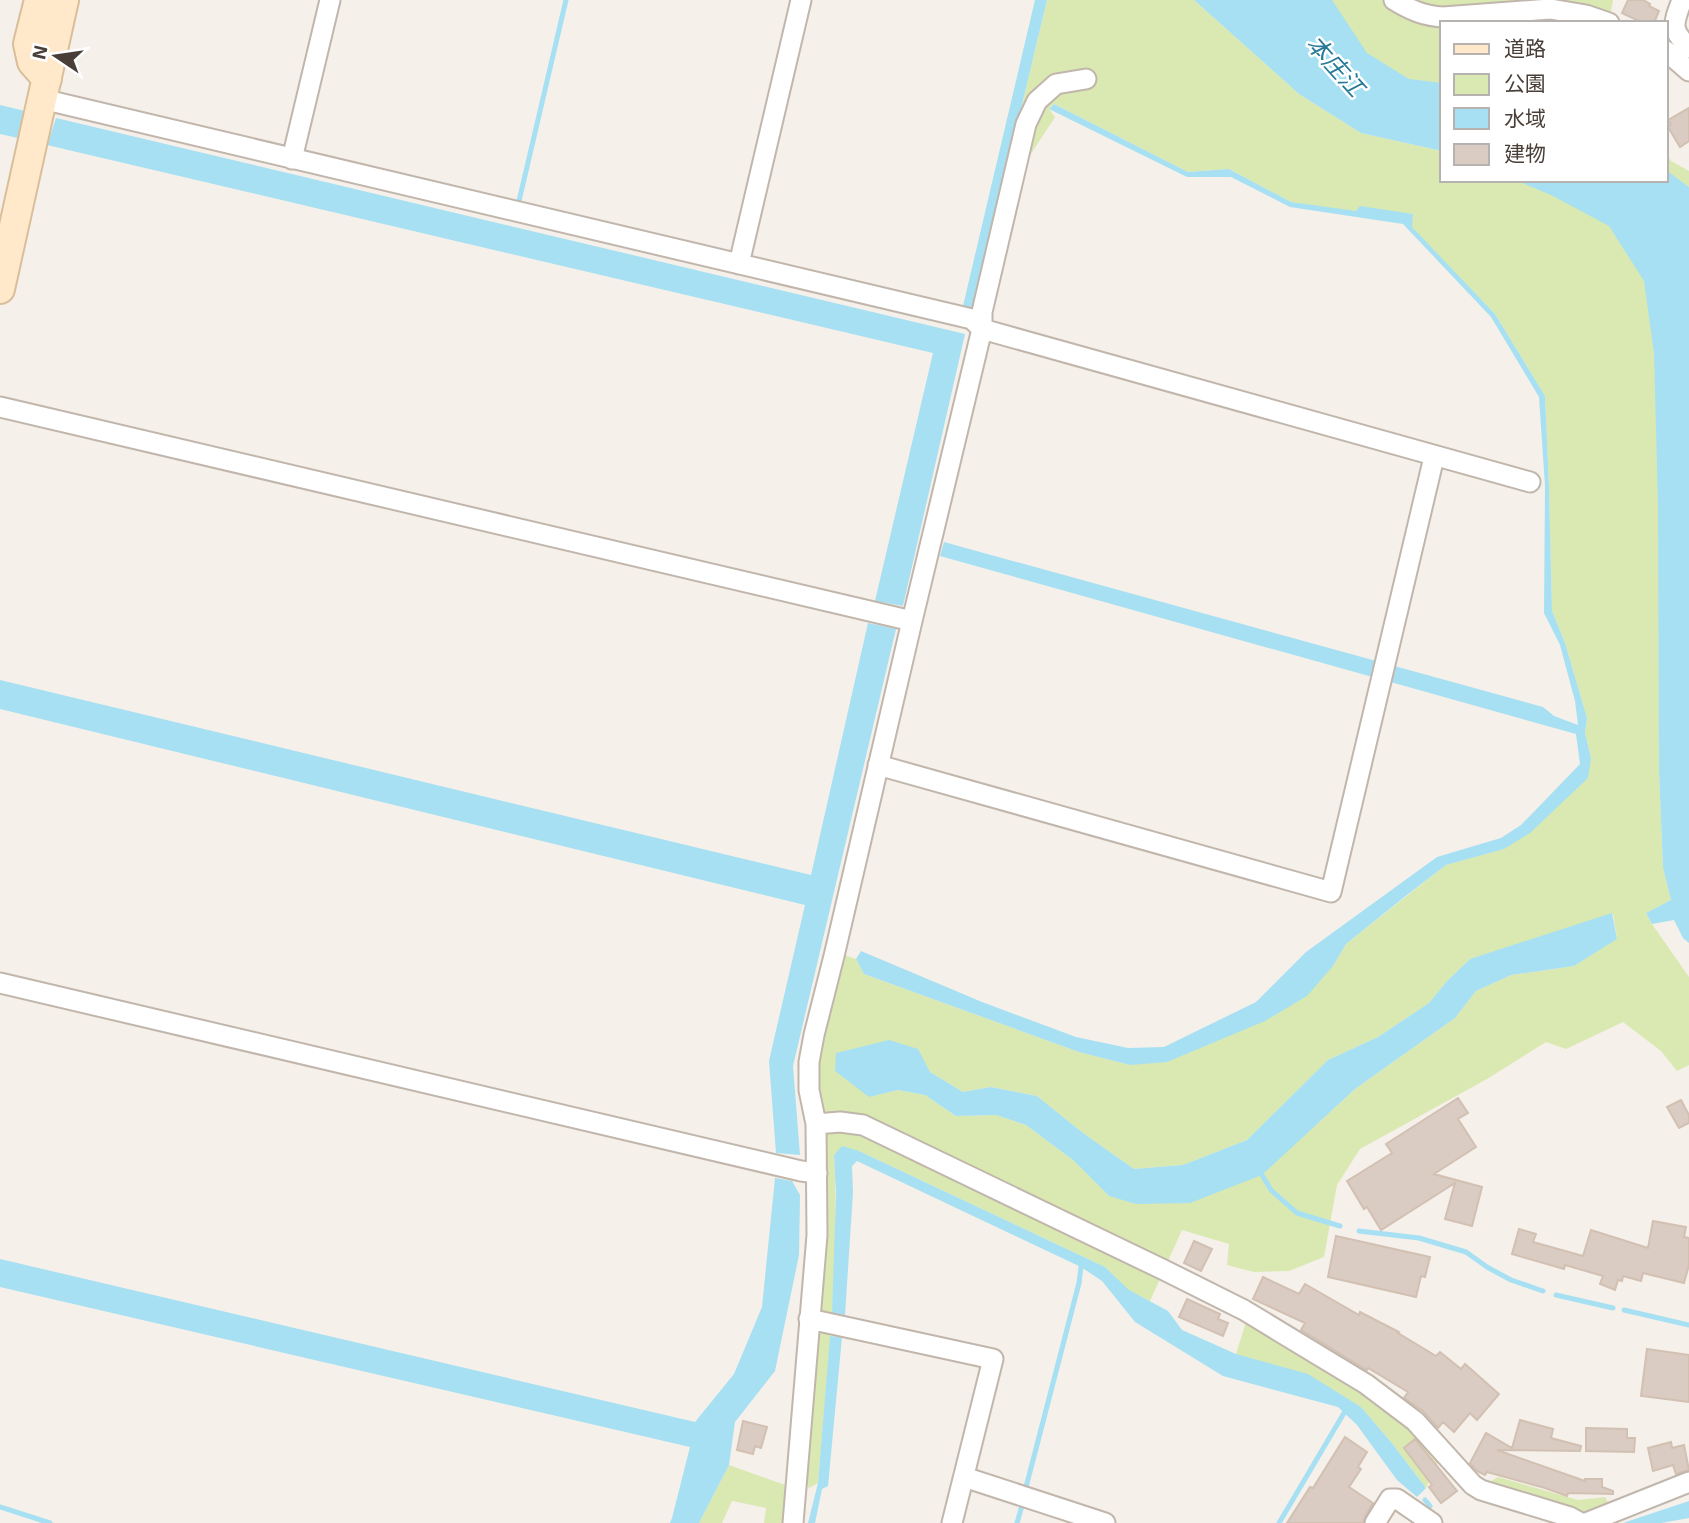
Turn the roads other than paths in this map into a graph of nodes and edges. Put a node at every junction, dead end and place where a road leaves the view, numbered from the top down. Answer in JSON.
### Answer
{"nodes":[{"id":1,"x":39,"y":0,"type":"edge"},
{"id":2,"x":64,"y":0,"type":"edge"},
{"id":3,"x":330,"y":0,"type":"edge"},
{"id":4,"x":801,"y":0,"type":"edge"},
{"id":5,"x":1394,"y":0,"type":"edge"},
{"id":6,"x":1682,"y":0,"type":"edge"},
{"id":7,"x":1603,"y":21,"type":"edge"},
{"id":8,"x":1689,"y":48,"type":"edge"},
{"id":9,"x":1668,"y":53,"type":"edge"},
{"id":10,"x":1689,"y":71,"type":"edge"},
{"id":11,"x":1086,"y":79,"type":"dead end"},
{"id":12,"x":44,"y":89,"type":"junction"},
{"id":13,"x":292,"y":159,"type":"junction"},
{"id":14,"x":739,"y":264,"type":"junction"},
{"id":15,"x":0,"y":289,"type":"edge"},
{"id":16,"x":982,"y":329,"type":"junction"},
{"id":17,"x":0,"y":407,"type":"edge"},
{"id":18,"x":1434,"y":457,"type":"junction"},
{"id":19,"x":1530,"y":482,"type":"dead end"},
{"id":20,"x":912,"y":621,"type":"junction"},
{"id":21,"x":878,"y":765,"type":"junction"},
{"id":22,"x":0,"y":983,"type":"edge"},
{"id":23,"x":816,"y":1124,"type":"junction"},
{"id":24,"x":817,"y":1173,"type":"junction"},
{"id":25,"x":810,"y":1319,"type":"junction"},
{"id":26,"x":964,"y":1476,"type":"junction"},
{"id":27,"x":1689,"y":1482,"type":"edge"},
{"id":28,"x":793,"y":1523,"type":"edge"},
{"id":29,"x":952,"y":1523,"type":"edge"},
{"id":30,"x":1105,"y":1523,"type":"edge"},
{"id":31,"x":1375,"y":1523,"type":"edge"},
{"id":32,"x":1432,"y":1523,"type":"edge"},
{"id":33,"x":1581,"y":1523,"type":"edge"},
{"id":34,"x":1586,"y":1523,"type":"edge"}],
"edges":[{"from":1,"to":12,"type":"street"},
{"from":2,"to":12,"type":"street"},
{"from":3,"to":13,"type":"street"},
{"from":4,"to":14,"type":"street"},
{"from":5,"to":7,"type":"street"},
{"from":6,"to":8,"type":"street"},
{"from":9,"to":10,"type":"street"},
{"from":11,"to":16,"type":"street"},
{"from":12,"to":13,"type":"street"},
{"from":12,"to":15,"type":"street"},
{"from":13,"to":14,"type":"street"},
{"from":14,"to":16,"type":"street"},
{"from":16,"to":18,"type":"street"},
{"from":16,"to":20,"type":"street"},
{"from":17,"to":20,"type":"street"},
{"from":18,"to":19,"type":"street"},
{"from":18,"to":21,"type":"street"},
{"from":20,"to":21,"type":"street"},
{"from":21,"to":23,"type":"street"},
{"from":22,"to":24,"type":"street"},
{"from":23,"to":24,"type":"street"},
{"from":23,"to":33,"type":"street"},
{"from":24,"to":25,"type":"street"},
{"from":25,"to":26,"type":"street"},
{"from":25,"to":28,"type":"street"},
{"from":26,"to":29,"type":"street"},
{"from":26,"to":30,"type":"street"},
{"from":27,"to":34,"type":"street"},
{"from":31,"to":32,"type":"street"}]}
